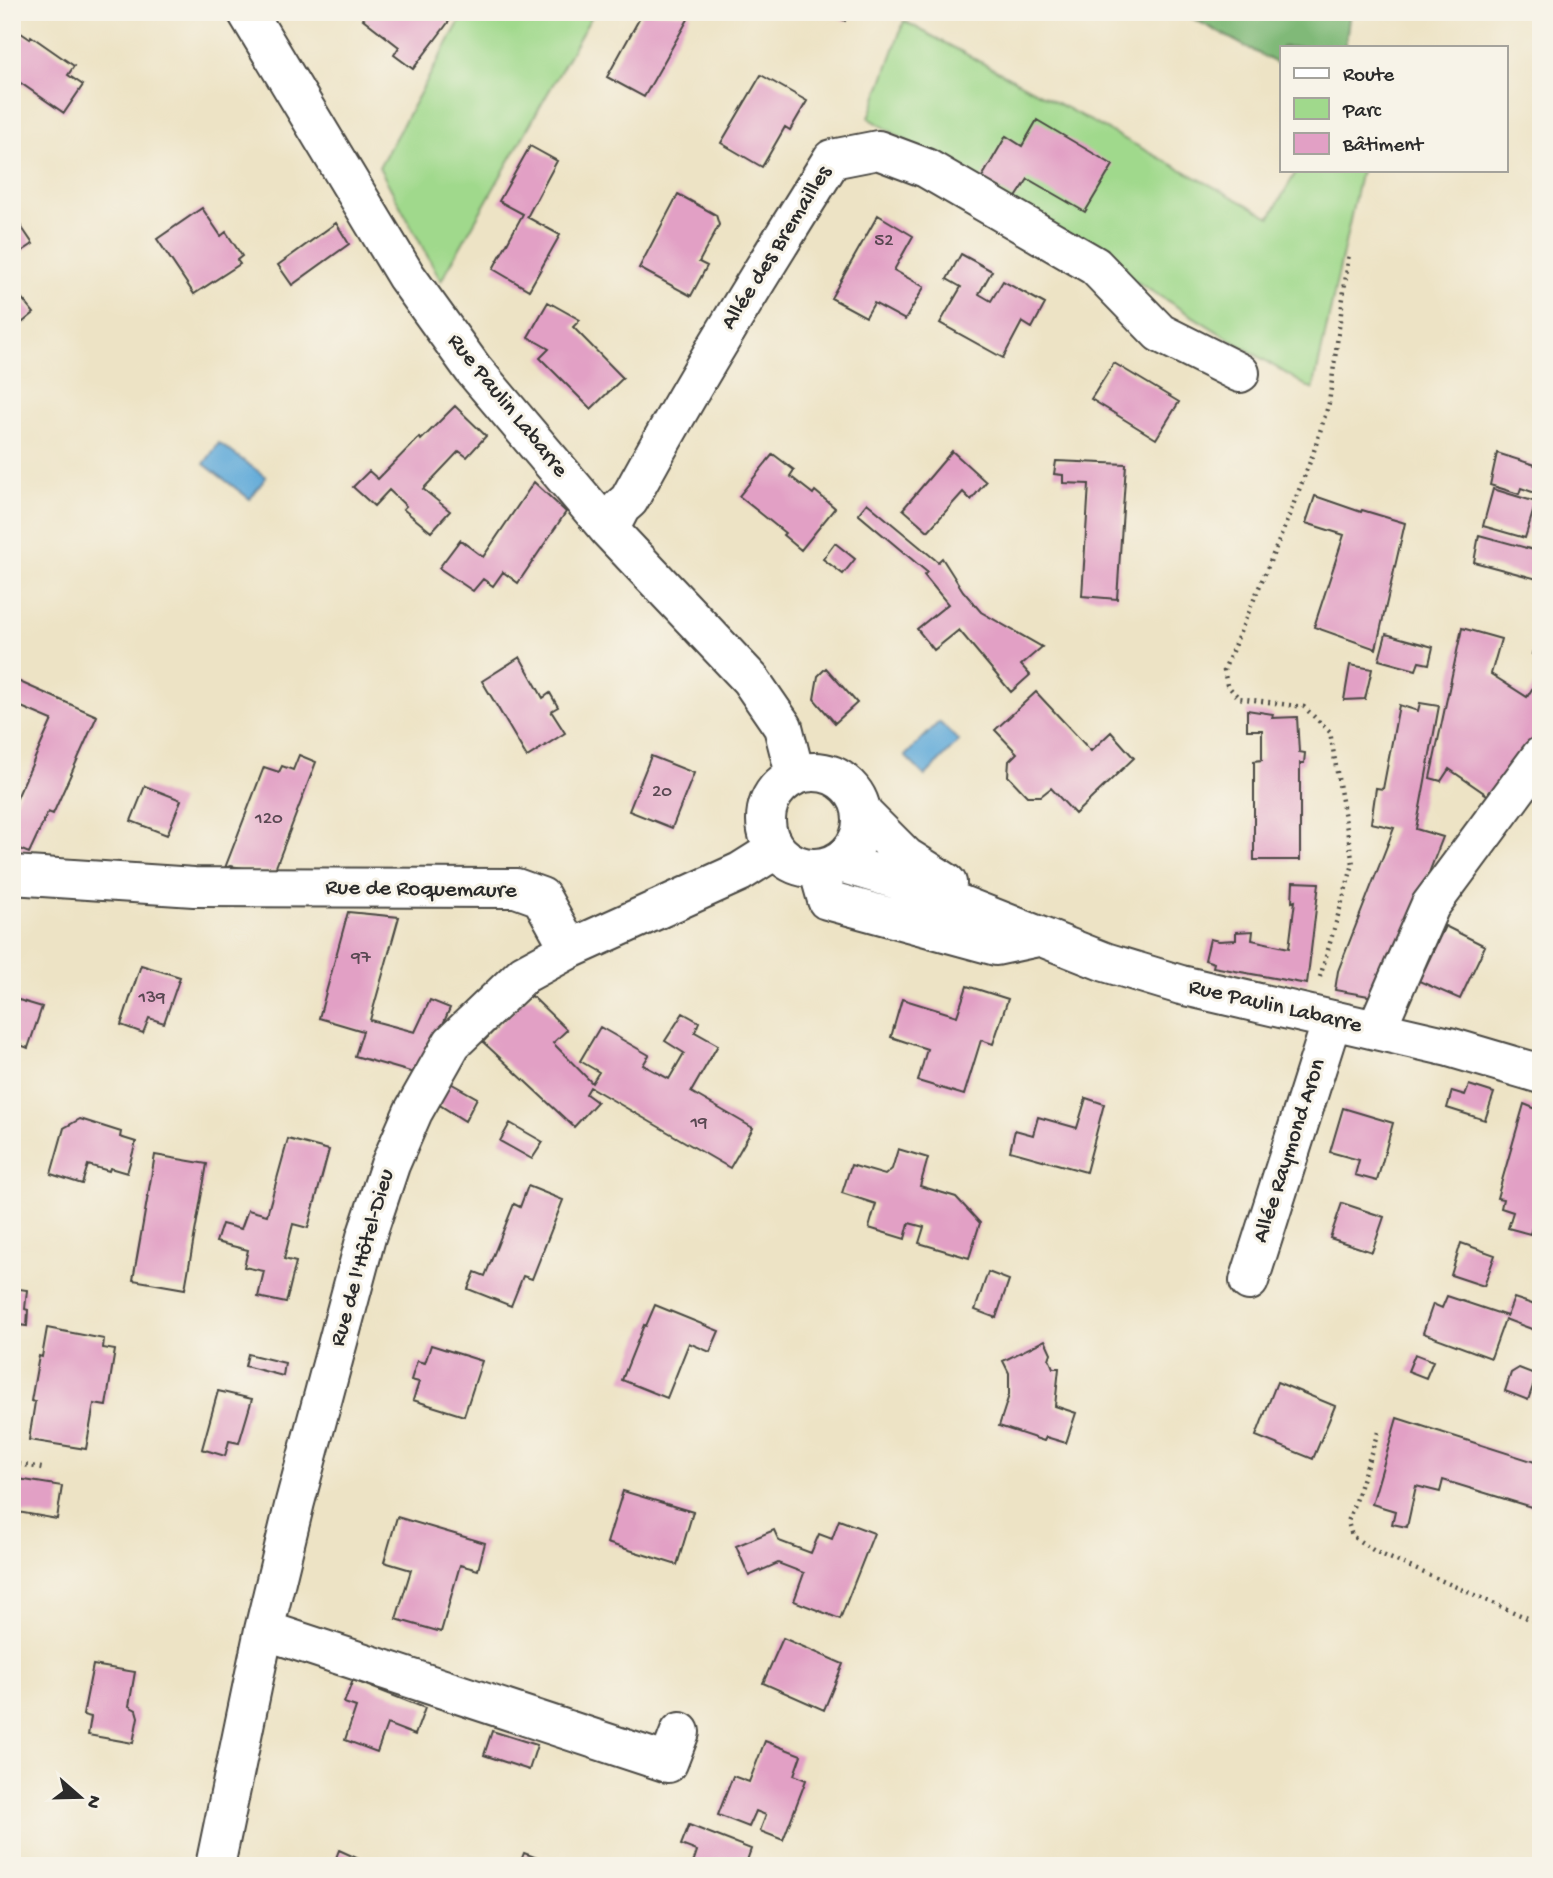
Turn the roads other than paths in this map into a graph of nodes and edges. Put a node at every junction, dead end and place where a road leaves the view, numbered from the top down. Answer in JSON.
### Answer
{"nodes":[{"id":1,"x":247,"y":12,"type":"edge"},
{"id":2,"x":1240,"y":373,"type":"dead end"},
{"id":3,"x":609,"y":530,"type":"junction"},
{"id":4,"x":1541,"y":757,"type":"edge"},
{"id":5,"x":795,"y":774,"type":"junction"},
{"id":6,"x":862,"y":813,"type":"junction"},
{"id":7,"x":775,"y":850,"type":"junction"},
{"id":8,"x":828,"y":865,"type":"junction"},
{"id":9,"x":12,"y":874,"type":"edge"},
{"id":10,"x":1026,"y":931,"type":"junction"},
{"id":11,"x":570,"y":949,"type":"junction"},
{"id":12,"x":1321,"y":1017,"type":"junction"},
{"id":13,"x":1376,"y":1030,"type":"junction"},
{"id":14,"x":1541,"y":1074,"type":"edge"},
{"id":15,"x":1249,"y":1281,"type":"dead end"},
{"id":16,"x":264,"y":1630,"type":"junction"},
{"id":17,"x":680,"y":1732,"type":"dead end"},
{"id":18,"x":215,"y":1866,"type":"edge"}],
"edges":[{"from":1,"to":3,"type":"street","name":"Rue Paulin Labarre"},
{"from":2,"to":3,"type":"street","name":"Allée des Bremailles"},
{"from":3,"to":5,"type":"street","name":"Rue Paulin Labarre"},
{"from":4,"to":13,"type":"street"},
{"from":5,"to":6,"type":"street"},
{"from":5,"to":7,"type":"street"},
{"from":6,"to":8,"type":"street"},
{"from":6,"to":10,"type":"street","name":"Rue Paulin Labarre"},
{"from":7,"to":8,"type":"street"},
{"from":7,"to":11,"type":"street"},
{"from":8,"to":10,"type":"street"},
{"from":9,"to":11,"type":"street","name":"Rue de Roquemaure"},
{"from":10,"to":12,"type":"street","name":"Rue Paulin Labarre"},
{"from":11,"to":16,"type":"street","name":"Rue de l'Hôtel-Dieu"},
{"from":12,"to":13,"type":"street","name":"Rue Paulin Labarre"},
{"from":12,"to":15,"type":"street","name":"Allée Raymond Aron"},
{"from":13,"to":14,"type":"street","name":"Rue Paulin Labarre"},
{"from":16,"to":17,"type":"street"},
{"from":16,"to":18,"type":"street","name":"Rue de l'Hôtel-Dieu"}]}
